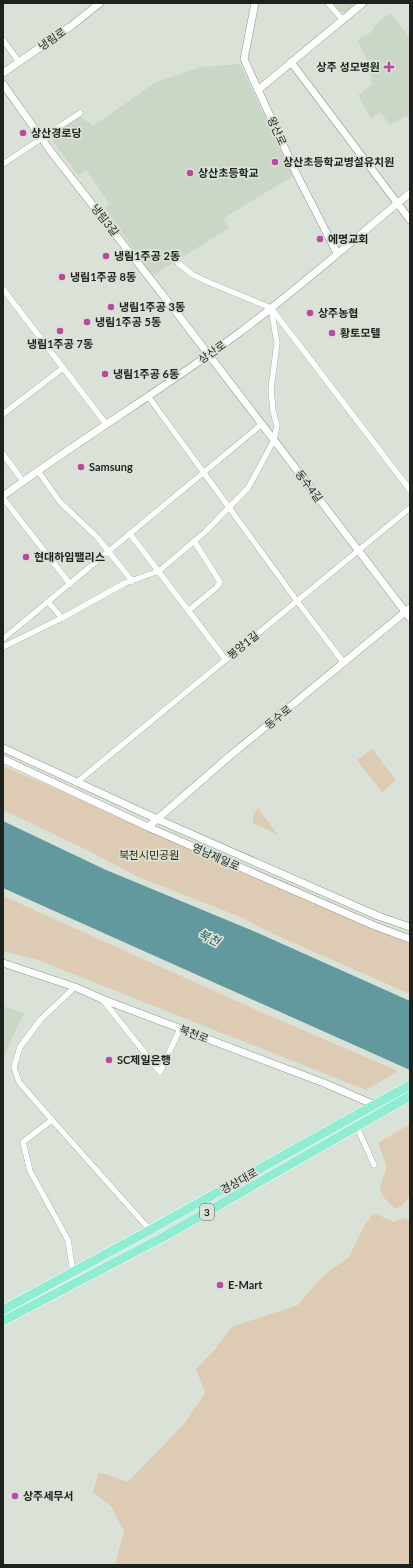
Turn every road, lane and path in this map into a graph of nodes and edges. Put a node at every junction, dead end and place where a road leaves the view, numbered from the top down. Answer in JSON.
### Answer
{"nodes":[{"id":1,"x":100,"y":3,"type":"edge"},
{"id":2,"x":255,"y":3,"type":"edge"},
{"id":3,"x":328,"y":3,"type":"edge"},
{"id":4,"x":363,"y":3,"type":"edge"},
{"id":5,"x":343,"y":20,"type":"junction"},
{"id":6,"x":3,"y":40,"type":"edge"},
{"id":7,"x":19,"y":62,"type":"junction"},
{"id":8,"x":291,"y":62,"type":"junction"},
{"id":9,"x":3,"y":72,"type":"edge"},
{"id":10,"x":3,"y":84,"type":"edge"},
{"id":11,"x":258,"y":90,"type":"junction"},
{"id":12,"x":80,"y":113,"type":"dead end"},
{"id":13,"x":41,"y":139,"type":"junction"},
{"id":14,"x":3,"y":164,"type":"edge"},
{"id":15,"x":410,"y":193,"type":"edge"},
{"id":16,"x":397,"y":204,"type":"junction"},
{"id":17,"x":410,"y":220,"type":"edge"},
{"id":18,"x":337,"y":253,"type":"junction"},
{"id":19,"x":178,"y":263,"type":"dead end"},
{"id":20,"x":3,"y":289,"type":"edge"},
{"id":21,"x":9,"y":297,"type":"junction"},
{"id":22,"x":3,"y":301,"type":"edge"},
{"id":23,"x":271,"y":308,"type":"junction"},
{"id":24,"x":208,"y":355,"type":"junction"},
{"id":25,"x":63,"y":368,"type":"junction"},
{"id":26,"x":148,"y":396,"type":"junction"},
{"id":27,"x":3,"y":414,"type":"edge"},
{"id":28,"x":106,"y":424,"type":"junction"},
{"id":29,"x":262,"y":424,"type":"junction"},
{"id":30,"x":274,"y":440,"type":"junction"},
{"id":31,"x":3,"y":454,"type":"edge"},
{"id":32,"x":38,"y":471,"type":"junction"},
{"id":33,"x":203,"y":473,"type":"junction"},
{"id":34,"x":23,"y":481,"type":"junction"},
{"id":35,"x":410,"y":490,"type":"edge"},
{"id":36,"x":3,"y":497,"type":"edge"},
{"id":37,"x":230,"y":508,"type":"junction"},
{"id":38,"x":410,"y":508,"type":"edge"},
{"id":39,"x":130,"y":534,"type":"junction"},
{"id":40,"x":194,"y":541,"type":"junction"},
{"id":41,"x":358,"y":551,"type":"junction"},
{"id":42,"x":109,"y":552,"type":"junction"},
{"id":43,"x":159,"y":571,"type":"junction"},
{"id":44,"x":132,"y":580,"type":"junction"},
{"id":45,"x":70,"y":584,"type":"junction"},
{"id":46,"x":297,"y":601,"type":"junction"},
{"id":47,"x":48,"y":602,"type":"junction"},
{"id":48,"x":408,"y":610,"type":"edge"},
{"id":49,"x":188,"y":611,"type":"junction"},
{"id":50,"x":62,"y":618,"type":"junction"},
{"id":51,"x":410,"y":618,"type":"edge"},
{"id":52,"x":3,"y":639,"type":"edge"},
{"id":53,"x":3,"y":648,"type":"edge"},
{"id":54,"x":226,"y":660,"type":"junction"},
{"id":55,"x":344,"y":663,"type":"junction"},
{"id":56,"x":3,"y":748,"type":"edge"},
{"id":57,"x":3,"y":759,"type":"edge"},
{"id":58,"x":76,"y":783,"type":"junction"},
{"id":59,"x":157,"y":819,"type":"junction"},
{"id":60,"x":148,"y":827,"type":"junction"},
{"id":61,"x":410,"y":927,"type":"edge"},
{"id":62,"x":410,"y":939,"type":"edge"},
{"id":63,"x":3,"y":964,"type":"edge"},
{"id":64,"x":75,"y":987,"type":"junction"},
{"id":65,"x":102,"y":999,"type":"junction"},
{"id":66,"x":180,"y":1029,"type":"junction"},
{"id":67,"x":410,"y":1085,"type":"edge"},
{"id":68,"x":409,"y":1097,"type":"edge"},
{"id":69,"x":380,"y":1108,"type":"junction"},
{"id":70,"x":52,"y":1120,"type":"junction"},
{"id":71,"x":357,"y":1126,"type":"junction"},
{"id":72,"x":374,"y":1165,"type":"dead end"},
{"id":73,"x":150,"y":1230,"type":"junction"},
{"id":74,"x":73,"y":1272,"type":"junction"},
{"id":75,"x":3,"y":1310,"type":"edge"},
{"id":76,"x":3,"y":1321,"type":"edge"}],
"edges":[{"from":1,"to":7,"type":"street","name":"냉림로"},
{"from":2,"to":11,"type":"street","name":"왕산로"},
{"from":3,"to":5,"type":"street"},
{"from":4,"to":5,"type":"street"},
{"from":5,"to":8,"type":"street"},
{"from":6,"to":7,"type":"street"},
{"from":7,"to":9,"type":"street","name":"냉림로"},
{"from":8,"to":11,"type":"street"},
{"from":8,"to":16,"type":"street"},
{"from":10,"to":13,"type":"street","name":"냉림3길"},
{"from":11,"to":18,"type":"street","name":"왕산로"},
{"from":12,"to":13,"type":"street"},
{"from":13,"to":14,"type":"street"},
{"from":13,"to":24,"type":"street","name":"냉림3길"},
{"from":15,"to":16,"type":"street","name":"상산로"},
{"from":16,"to":17,"type":"street"},
{"from":16,"to":18,"type":"street","name":"상산로"},
{"from":18,"to":23,"type":"street","name":"상산로"},
{"from":19,"to":23,"type":"street"},
{"from":20,"to":21,"type":"street"},
{"from":21,"to":22,"type":"street"},
{"from":21,"to":25,"type":"street"},
{"from":23,"to":24,"type":"street","name":"상산로"},
{"from":23,"to":30,"type":"street"},
{"from":23,"to":35,"type":"street"},
{"from":24,"to":26,"type":"street","name":"상산로"},
{"from":24,"to":29,"type":"street","name":"동수4길"},
{"from":25,"to":27,"type":"street"},
{"from":25,"to":28,"type":"street"},
{"from":26,"to":28,"type":"street","name":"상산로"},
{"from":26,"to":33,"type":"street"},
{"from":28,"to":32,"type":"street","name":"상산로"},
{"from":29,"to":30,"type":"street","name":"동수4길"},
{"from":29,"to":33,"type":"street"},
{"from":30,"to":37,"type":"street"},
{"from":30,"to":41,"type":"street","name":"동수4길"},
{"from":31,"to":34,"type":"street"},
{"from":32,"to":34,"type":"street","name":"상산로"},
{"from":32,"to":42,"type":"street"},
{"from":33,"to":37,"type":"street"},
{"from":33,"to":39,"type":"street"},
{"from":34,"to":36,"type":"street","name":"상산로"},
{"from":36,"to":45,"type":"street"},
{"from":37,"to":40,"type":"street"},
{"from":37,"to":46,"type":"street"},
{"from":38,"to":41,"type":"street","name":"봉양1길"},
{"from":39,"to":42,"type":"street"},
{"from":39,"to":43,"type":"street"},
{"from":40,"to":43,"type":"street"},
{"from":40,"to":49,"type":"street"},
{"from":41,"to":46,"type":"street","name":"봉양1길"},
{"from":41,"to":48,"type":"street","name":"동수4길"},
{"from":42,"to":44,"type":"street"},
{"from":42,"to":45,"type":"street"},
{"from":43,"to":44,"type":"street"},
{"from":43,"to":49,"type":"street"},
{"from":44,"to":50,"type":"street"},
{"from":45,"to":47,"type":"street"},
{"from":46,"to":54,"type":"street","name":"봉양1길"},
{"from":46,"to":55,"type":"street"},
{"from":47,"to":50,"type":"street"},
{"from":47,"to":52,"type":"street"},
{"from":48,"to":51,"type":"street","name":"동수4길"},
{"from":48,"to":55,"type":"street","name":"동수로"},
{"from":49,"to":54,"type":"street"},
{"from":50,"to":53,"type":"street"},
{"from":54,"to":58,"type":"street","name":"봉양1길"},
{"from":55,"to":59,"type":"street","name":"동수로"},
{"from":56,"to":58,"type":"street","name":"영남제일로"},
{"from":57,"to":60,"type":"street","name":"영남제일로"},
{"from":58,"to":59,"type":"street","name":"영남제일로"},
{"from":59,"to":60,"type":"street","name":"동수로"},
{"from":59,"to":61,"type":"street","name":"영남제일로"},
{"from":60,"to":62,"type":"street","name":"영남제일로"},
{"from":63,"to":64,"type":"street","name":"북천로"},
{"from":64,"to":65,"type":"street","name":"북천로"},
{"from":64,"to":70,"type":"street"},
{"from":65,"to":66,"type":"street","name":"북천로"},
{"from":65,"to":66,"type":"street"},
{"from":66,"to":69,"type":"street","name":"북천로"},
{"from":67,"to":69,"type":"main road","name":"경상대로","number":"3"},
{"from":68,"to":69,"type":"main road","name":"경상대로","number":"3"},
{"from":69,"to":71,"type":"main road","name":"경상대로","number":"3"},
{"from":69,"to":73,"type":"main road","name":"경상대로","number":"3"},
{"from":70,"to":73,"type":"street"},
{"from":70,"to":74,"type":"street"},
{"from":71,"to":72,"type":"street"},
{"from":71,"to":76,"type":"main road","name":"경상대로","number":"3"},
{"from":73,"to":74,"type":"main road","name":"경상대로","number":"3"},
{"from":74,"to":75,"type":"main road","name":"경상대로","number":"3"}]}
